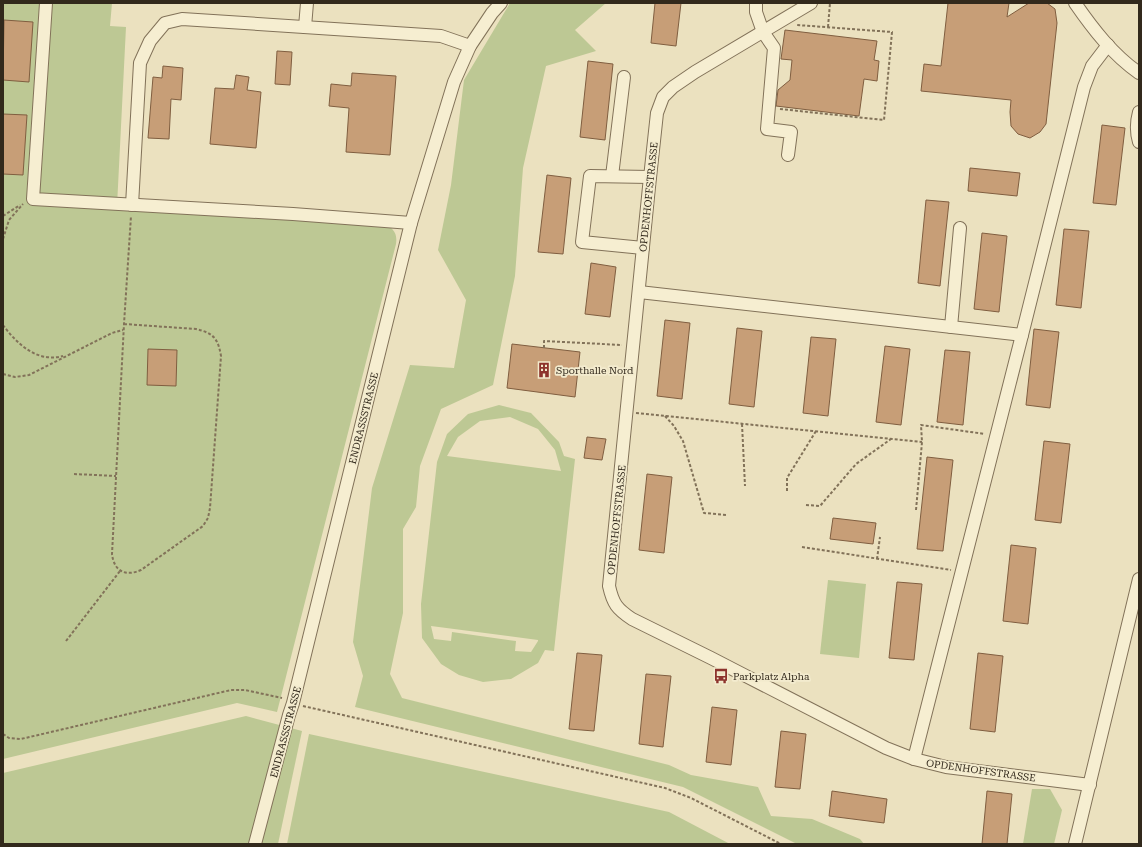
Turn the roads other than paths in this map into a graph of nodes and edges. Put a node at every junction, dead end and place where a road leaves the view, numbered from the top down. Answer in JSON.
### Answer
{"nodes":[{"id":1,"x":46,"y":3,"type":"edge"},
{"id":2,"x":307,"y":3,"type":"edge"},
{"id":3,"x":501,"y":3,"type":"edge"},
{"id":4,"x":756,"y":3,"type":"edge"},
{"id":5,"x":811,"y":3,"type":"edge"},
{"id":6,"x":1075,"y":3,"type":"edge"},
{"id":7,"x":305,"y":27,"type":"junction"},
{"id":8,"x":763,"y":32,"type":"junction"},
{"id":9,"x":1108,"y":45,"type":"junction"},
{"id":10,"x":470,"y":46,"type":"junction"},
{"id":11,"x":1139,"y":73,"type":"edge"},
{"id":12,"x":624,"y":77,"type":"dead end"},
{"id":13,"x":1139,"y":112,"type":"edge"},
{"id":14,"x":1139,"y":142,"type":"edge"},
{"id":15,"x":788,"y":155,"type":"dead end"},
{"id":16,"x":612,"y":176,"type":"junction"},
{"id":17,"x":650,"y":177,"type":"junction"},
{"id":18,"x":132,"y":205,"type":"junction"},
{"id":19,"x":411,"y":224,"type":"junction"},
{"id":20,"x":960,"y":228,"type":"dead end"},
{"id":21,"x":643,"y":248,"type":"junction"},
{"id":22,"x":639,"y":292,"type":"junction"},
{"id":23,"x":951,"y":327,"type":"junction"},
{"id":24,"x":1022,"y":335,"type":"junction"},
{"id":25,"x":1139,"y":579,"type":"edge"},
{"id":26,"x":914,"y":759,"type":"junction"},
{"id":27,"x":1090,"y":785,"type":"junction"},
{"id":28,"x":255,"y":844,"type":"edge"},
{"id":29,"x":1075,"y":844,"type":"edge"}],
"edges":[{"from":1,"to":18,"type":"street"},
{"from":2,"to":7,"type":"street"},
{"from":3,"to":10,"type":"street","name":"ENDRASSSTRASSE"},
{"from":4,"to":8,"type":"street"},
{"from":5,"to":8,"type":"street","name":"OPDENHOFFSTRASSE"},
{"from":6,"to":9,"type":"street"},
{"from":7,"to":10,"type":"street"},
{"from":7,"to":18,"type":"street"},
{"from":8,"to":15,"type":"street"},
{"from":8,"to":17,"type":"street","name":"OPDENHOFFSTRASSE"},
{"from":9,"to":11,"type":"street"},
{"from":9,"to":24,"type":"street"},
{"from":10,"to":19,"type":"street","name":"ENDRASSSTRASSE"},
{"from":12,"to":16,"type":"street"},
{"from":13,"to":14,"type":"street"},
{"from":16,"to":17,"type":"street"},
{"from":16,"to":21,"type":"street"},
{"from":17,"to":21,"type":"street","name":"OPDENHOFFSTRASSE"},
{"from":18,"to":19,"type":"street"},
{"from":19,"to":28,"type":"street","name":"ENDRASSSTRASSE"},
{"from":20,"to":23,"type":"street"},
{"from":21,"to":22,"type":"street","name":"OPDENHOFFSTRASSE"},
{"from":22,"to":23,"type":"street"},
{"from":22,"to":26,"type":"street","name":"OPDENHOFFSTRASSE"},
{"from":23,"to":24,"type":"street"},
{"from":24,"to":26,"type":"street"},
{"from":25,"to":27,"type":"street"},
{"from":26,"to":27,"type":"street","name":"OPDENHOFFSTRASSE"},
{"from":27,"to":29,"type":"street"}]}
